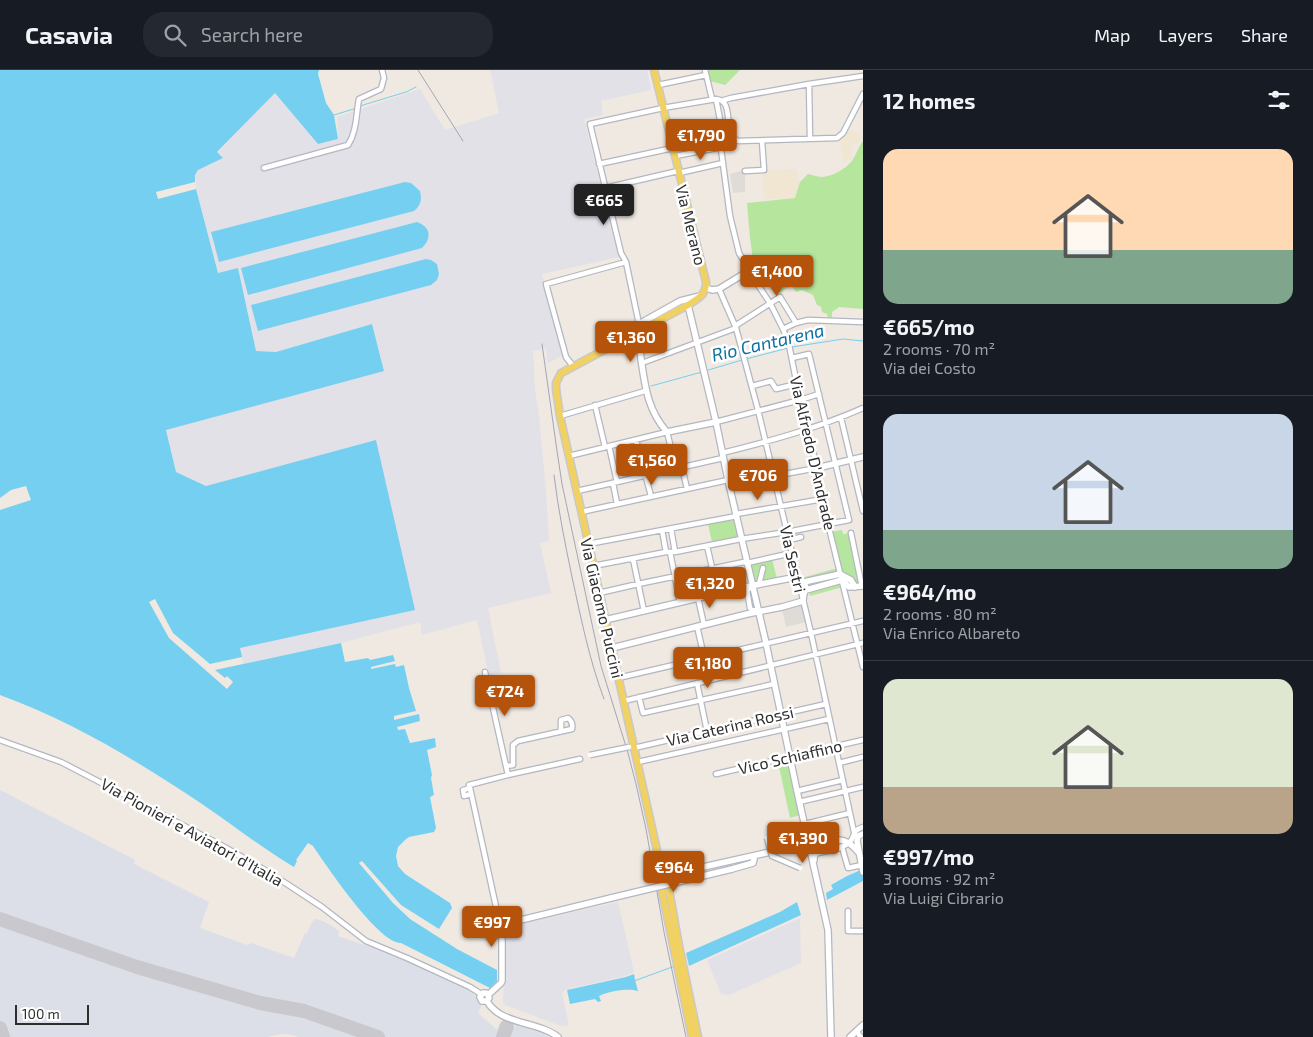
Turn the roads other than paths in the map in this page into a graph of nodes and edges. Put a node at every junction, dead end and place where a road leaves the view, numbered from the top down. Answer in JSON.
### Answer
{"nodes":[{"id":1,"x":382,"y":70,"type":"edge"},
{"id":2,"x":654,"y":70,"type":"edge"},
{"id":3,"x":705,"y":72,"type":"edge"},
{"id":4,"x":863,"y":76,"type":"edge"},
{"id":5,"x":808,"y":84,"type":"junction"},
{"id":6,"x":658,"y":85,"type":"junction"},
{"id":7,"x":863,"y":94,"type":"edge"},
{"id":8,"x":714,"y":99,"type":"junction"},
{"id":9,"x":724,"y":100,"type":"junction"},
{"id":10,"x":663,"y":108,"type":"junction"},
{"id":11,"x":810,"y":139,"type":"junction"},
{"id":12,"x":762,"y":141,"type":"junction"},
{"id":13,"x":723,"y":147,"type":"junction"},
{"id":14,"x":673,"y":148,"type":"junction"},
{"id":15,"x":675,"y":156,"type":"junction"},
{"id":16,"x":723,"y":163,"type":"junction"},
{"id":17,"x":599,"y":164,"type":"junction"},
{"id":18,"x":264,"y":168,"type":"dead end"},
{"id":19,"x":745,"y":171,"type":"dead end"},
{"id":20,"x":678,"y":172,"type":"junction"},
{"id":21,"x":605,"y":188,"type":"junction"},
{"id":22,"x":626,"y":262,"type":"junction"},
{"id":23,"x":751,"y":272,"type":"junction"},
{"id":24,"x":720,"y":289,"type":"junction"},
{"id":25,"x":704,"y":292,"type":"junction"},
{"id":26,"x":770,"y":303,"type":"junction"},
{"id":27,"x":688,"y":305,"type":"junction"},
{"id":28,"x":863,"y":322,"type":"edge"},
{"id":29,"x":796,"y":323,"type":"junction"},
{"id":30,"x":639,"y":324,"type":"junction"},
{"id":31,"x":735,"y":327,"type":"junction"},
{"id":32,"x":783,"y":329,"type":"junction"},
{"id":33,"x":638,"y":332,"type":"junction"},
{"id":34,"x":698,"y":342,"type":"junction"},
{"id":35,"x":792,"y":358,"type":"junction"},
{"id":36,"x":642,"y":363,"type":"junction"},
{"id":37,"x":572,"y":366,"type":"junction"},
{"id":38,"x":797,"y":384,"type":"junction"},
{"id":39,"x":752,"y":386,"type":"junction"},
{"id":40,"x":646,"y":391,"type":"junction"},
{"id":41,"x":819,"y":394,"type":"junction"},
{"id":42,"x":800,"y":400,"type":"junction"},
{"id":43,"x":595,"y":405,"type":"junction"},
{"id":44,"x":863,"y":408,"type":"edge"},
{"id":45,"x":758,"y":410,"type":"junction"},
{"id":46,"x":560,"y":416,"type":"junction"},
{"id":47,"x":841,"y":418,"type":"junction"},
{"id":48,"x":716,"y":422,"type":"junction"},
{"id":49,"x":825,"y":424,"type":"junction"},
{"id":50,"x":808,"y":430,"type":"junction"},
{"id":51,"x":667,"y":432,"type":"junction"},
{"id":52,"x":636,"y":440,"type":"junction"},
{"id":53,"x":766,"y":442,"type":"junction"},
{"id":54,"x":607,"y":447,"type":"junction"},
{"id":55,"x":569,"y":456,"type":"junction"},
{"id":56,"x":723,"y":456,"type":"junction"},
{"id":57,"x":863,"y":457,"type":"edge"},
{"id":58,"x":851,"y":460,"type":"junction"},
{"id":59,"x":836,"y":464,"type":"junction"},
{"id":60,"x":682,"y":467,"type":"junction"},
{"id":61,"x":676,"y":468,"type":"junction"},
{"id":62,"x":818,"y":468,"type":"junction"},
{"id":63,"x":645,"y":475,"type":"junction"},
{"id":64,"x":774,"y":476,"type":"junction"},
{"id":65,"x":728,"y":480,"type":"junction"},
{"id":66,"x":615,"y":482,"type":"junction"},
{"id":67,"x":687,"y":489,"type":"junction"},
{"id":68,"x":577,"y":491,"type":"junction"},
{"id":69,"x":651,"y":496,"type":"junction"},
{"id":70,"x":823,"y":499,"type":"junction"},
{"id":71,"x":617,"y":504,"type":"junction"},
{"id":72,"x":781,"y":507,"type":"junction"},
{"id":73,"x":863,"y":511,"type":"edge"},
{"id":74,"x":581,"y":512,"type":"junction"},
{"id":75,"x":736,"y":515,"type":"junction"},
{"id":76,"x":828,"y":524,"type":"junction"},
{"id":77,"x":671,"y":529,"type":"junction"},
{"id":78,"x":662,"y":530,"type":"junction"},
{"id":79,"x":787,"y":532,"type":"junction"},
{"id":80,"x":851,"y":533,"type":"dead end"},
{"id":81,"x":801,"y":537,"type":"dead end"},
{"id":82,"x":742,"y":539,"type":"junction"},
{"id":83,"x":789,"y":540,"type":"junction"},
{"id":84,"x":588,"y":544,"type":"junction"},
{"id":85,"x":707,"y":546,"type":"junction"},
{"id":86,"x":670,"y":552,"type":"junction"},
{"id":87,"x":792,"y":554,"type":"junction"},
{"id":88,"x":633,"y":558,"type":"junction"},
{"id":89,"x":747,"y":563,"type":"junction"},
{"id":90,"x":593,"y":566,"type":"junction"},
{"id":91,"x":762,"y":568,"type":"dead end"},
{"id":92,"x":712,"y":569,"type":"junction"},
{"id":93,"x":675,"y":576,"type":"junction"},
{"id":94,"x":841,"y":576,"type":"junction"},
{"id":95,"x":797,"y":577,"type":"junction"},
{"id":96,"x":804,"y":582,"type":"junction"},
{"id":97,"x":638,"y":584,"type":"junction"},
{"id":98,"x":862,"y":584,"type":"edge"},
{"id":99,"x":756,"y":585,"type":"junction"},
{"id":100,"x":806,"y":590,"type":"junction"},
{"id":101,"x":718,"y":593,"type":"junction"},
{"id":102,"x":599,"y":594,"type":"junction"},
{"id":103,"x":698,"y":598,"type":"junction"},
{"id":104,"x":680,"y":602,"type":"junction"},
{"id":105,"x":803,"y":602,"type":"junction"},
{"id":106,"x":644,"y":611,"type":"junction"},
{"id":107,"x":758,"y":612,"type":"junction"},
{"id":108,"x":605,"y":620,"type":"junction"},
{"id":109,"x":863,"y":621,"type":"edge"},
{"id":110,"x":704,"y":624,"type":"junction"},
{"id":111,"x":853,"y":624,"type":"junction"},
{"id":112,"x":697,"y":626,"type":"junction"},
{"id":113,"x":811,"y":633,"type":"junction"},
{"id":114,"x":766,"y":643,"type":"junction"},
{"id":115,"x":860,"y":644,"type":"edge"},
{"id":116,"x":612,"y":648,"type":"junction"},
{"id":117,"x":816,"y":655,"type":"junction"},
{"id":118,"x":704,"y":657,"type":"junction"},
{"id":119,"x":863,"y":663,"type":"edge"},
{"id":120,"x":770,"y":666,"type":"junction"},
{"id":121,"x":485,"y":672,"type":"dead end"},
{"id":122,"x":618,"y":678,"type":"junction"},
{"id":123,"x":696,"y":683,"type":"junction"},
{"id":124,"x":774,"y":684,"type":"junction"},
{"id":125,"x":639,"y":698,"type":"junction"},
{"id":126,"x":700,"y":700,"type":"junction"},
{"id":127,"x":624,"y":701,"type":"junction"},
{"id":128,"x":826,"y":704,"type":"junction"},
{"id":129,"x":781,"y":714,"type":"junction"},
{"id":130,"x":830,"y":719,"type":"junction"},
{"id":131,"x":784,"y":730,"type":"junction"},
{"id":132,"x":708,"y":731,"type":"junction"},
{"id":133,"x":559,"y":732,"type":"junction"},
{"id":134,"x":0,"y":740,"type":"edge"},
{"id":135,"x":863,"y":740,"type":"edge"},
{"id":136,"x":835,"y":746,"type":"junction"},
{"id":137,"x":632,"y":747,"type":"junction"},
{"id":138,"x":590,"y":755,"type":"dead end"},
{"id":139,"x":790,"y":757,"type":"junction"},
{"id":140,"x":863,"y":757,"type":"edge"},
{"id":141,"x":580,"y":759,"type":"dead end"},
{"id":142,"x":638,"y":762,"type":"junction"},
{"id":143,"x":839,"y":763,"type":"junction"},
{"id":144,"x":506,"y":766,"type":"junction"},
{"id":145,"x":716,"y":774,"type":"dead end"},
{"id":146,"x":508,"y":775,"type":"junction"},
{"id":147,"x":842,"y":780,"type":"junction"},
{"id":148,"x":863,"y":787,"type":"edge"},
{"id":149,"x":797,"y":791,"type":"junction"},
{"id":150,"x":845,"y":791,"type":"junction"},
{"id":151,"x":800,"y":802,"type":"junction"},
{"id":152,"x":850,"y":813,"type":"junction"},
{"id":153,"x":805,"y":824,"type":"junction"},
{"id":154,"x":863,"y":827,"type":"edge"},
{"id":155,"x":854,"y":832,"type":"junction"},
{"id":156,"x":863,"y":834,"type":"edge"},
{"id":157,"x":767,"y":838,"type":"dead end"},
{"id":158,"x":849,"y":842,"type":"junction"},
{"id":159,"x":809,"y":843,"type":"junction"},
{"id":160,"x":842,"y":847,"type":"junction"},
{"id":161,"x":859,"y":853,"type":"junction"},
{"id":162,"x":754,"y":856,"type":"junction"},
{"id":163,"x":660,"y":866,"type":"junction"},
{"id":164,"x":800,"y":868,"type":"dead end"},
{"id":165,"x":862,"y":868,"type":"edge"},
{"id":166,"x":676,"y":872,"type":"junction"},
{"id":167,"x":662,"y":876,"type":"junction"},
{"id":168,"x":818,"y":879,"type":"junction"},
{"id":169,"x":848,"y":912,"type":"dead end"},
{"id":170,"x":500,"y":925,"type":"junction"},
{"id":171,"x":863,"y":930,"type":"edge"},
{"id":172,"x":486,"y":996,"type":"junction"},
{"id":173,"x":863,"y":1025,"type":"edge"},
{"id":174,"x":856,"y":1031,"type":"junction"},
{"id":175,"x":558,"y":1037,"type":"edge"},
{"id":176,"x":692,"y":1037,"type":"edge"},
{"id":177,"x":698,"y":1037,"type":"edge"},
{"id":178,"x":831,"y":1037,"type":"edge"},
{"id":179,"x":850,"y":1037,"type":"edge"},
{"id":180,"x":861,"y":1037,"type":"edge"}],
"edges":[{"from":1,"to":18,"type":"street"},
{"from":2,"to":6,"type":"main road","name":"Via Merano"},
{"from":3,"to":6,"type":"street"},
{"from":3,"to":8,"type":"street","name":"Via Alfredo D'Andrade"},
{"from":4,"to":5,"type":"street"},
{"from":5,"to":9,"type":"street"},
{"from":5,"to":11,"type":"street"},
{"from":6,"to":10,"type":"main road","name":"Via Merano"},
{"from":7,"to":11,"type":"street"},
{"from":8,"to":9,"type":"street"},
{"from":8,"to":10,"type":"street"},
{"from":8,"to":13,"type":"street","name":"Via Alfredo D'Andrade"},
{"from":9,"to":12,"type":"street"},
{"from":10,"to":14,"type":"main road","name":"Via Merano"},
{"from":10,"to":17,"type":"street"},
{"from":11,"to":12,"type":"street"},
{"from":12,"to":19,"type":"street"},
{"from":13,"to":15,"type":"street"},
{"from":13,"to":16,"type":"street","name":"Via Alfredo D'Andrade"},
{"from":14,"to":15,"type":"main road","name":"Via Merano"},
{"from":14,"to":17,"type":"street"},
{"from":15,"to":20,"type":"main road","name":"Via Merano"},
{"from":16,"to":20,"type":"street"},
{"from":16,"to":23,"type":"street","name":"Via Alfredo D'Andrade"},
{"from":17,"to":21,"type":"street"},
{"from":20,"to":21,"type":"street"},
{"from":20,"to":25,"type":"main road","name":"Via Merano"},
{"from":21,"to":22,"type":"street"},
{"from":22,"to":30,"type":"street"},
{"from":22,"to":37,"type":"street"},
{"from":23,"to":24,"type":"street"},
{"from":23,"to":26,"type":"street","name":"Via Alfredo D'Andrade"},
{"from":24,"to":25,"type":"street"},
{"from":24,"to":31,"type":"street","name":"Via Sestri"},
{"from":25,"to":27,"type":"main road"},
{"from":25,"to":30,"type":"street"},
{"from":26,"to":29,"type":"street"},
{"from":26,"to":31,"type":"street"},
{"from":26,"to":32,"type":"street","name":"Via Alfredo D'Andrade"},
{"from":27,"to":33,"type":"main road"},
{"from":27,"to":34,"type":"street"},
{"from":28,"to":29,"type":"street"},
{"from":29,"to":32,"type":"street"},
{"from":30,"to":33,"type":"street"},
{"from":31,"to":34,"type":"street"},
{"from":31,"to":39,"type":"street","name":"Via Sestri"},
{"from":32,"to":35,"type":"street","name":"Via Alfredo D'Andrade"},
{"from":33,"to":36,"type":"street"},
{"from":33,"to":37,"type":"main road"},
{"from":34,"to":36,"type":"street"},
{"from":34,"to":48,"type":"street"},
{"from":35,"to":38,"type":"street","name":"Via Alfredo D'Andrade"},
{"from":35,"to":41,"type":"street"},
{"from":36,"to":40,"type":"street"},
{"from":37,"to":46,"type":"main road","name":"Via Giacomo Puccini"},
{"from":38,"to":39,"type":"street"},
{"from":38,"to":42,"type":"street","name":"Via Alfredo D'Andrade"},
{"from":39,"to":45,"type":"street","name":"Via Sestri"},
{"from":40,"to":43,"type":"street"},
{"from":40,"to":51,"type":"street"},
{"from":41,"to":42,"type":"street"},
{"from":41,"to":49,"type":"street"},
{"from":42,"to":45,"type":"street"},
{"from":42,"to":50,"type":"street","name":"Via Alfredo D'Andrade"},
{"from":43,"to":46,"type":"street"},
{"from":43,"to":54,"type":"street"},
{"from":44,"to":47,"type":"street"},
{"from":45,"to":48,"type":"street"},
{"from":45,"to":53,"type":"street","name":"Via Sestri"},
{"from":46,"to":55,"type":"main road","name":"Via Giacomo Puccini"},
{"from":47,"to":49,"type":"street"},
{"from":47,"to":58,"type":"street"},
{"from":48,"to":51,"type":"street"},
{"from":48,"to":56,"type":"street"},
{"from":49,"to":50,"type":"street"},
{"from":49,"to":59,"type":"street"},
{"from":50,"to":53,"type":"street"},
{"from":50,"to":62,"type":"street","name":"Via Alfredo D'Andrade"},
{"from":51,"to":52,"type":"street"},
{"from":51,"to":61,"type":"street"},
{"from":52,"to":54,"type":"street"},
{"from":52,"to":63,"type":"street"},
{"from":53,"to":56,"type":"street"},
{"from":53,"to":64,"type":"street","name":"Via Sestri"},
{"from":54,"to":55,"type":"street"},
{"from":54,"to":66,"type":"street"},
{"from":55,"to":68,"type":"main road","name":"Via Giacomo Puccini"},
{"from":56,"to":60,"type":"street"},
{"from":56,"to":65,"type":"street"},
{"from":57,"to":58,"type":"street"},
{"from":58,"to":59,"type":"street"},
{"from":58,"to":73,"type":"street"},
{"from":59,"to":62,"type":"street"},
{"from":59,"to":76,"type":"street"},
{"from":60,"to":61,"type":"street"},
{"from":60,"to":67,"type":"street"},
{"from":61,"to":63,"type":"street"},
{"from":62,"to":64,"type":"street"},
{"from":62,"to":70,"type":"street","name":"Via Alfredo D'Andrade"},
{"from":63,"to":66,"type":"street"},
{"from":63,"to":69,"type":"street"},
{"from":64,"to":72,"type":"street","name":"Via Sestri"},
{"from":65,"to":67,"type":"street"},
{"from":65,"to":75,"type":"street"},
{"from":66,"to":68,"type":"street"},
{"from":66,"to":71,"type":"street"},
{"from":67,"to":69,"type":"street"},
{"from":68,"to":74,"type":"main road","name":"Via Giacomo Puccini"},
{"from":69,"to":71,"type":"street"},
{"from":70,"to":72,"type":"street"},
{"from":70,"to":76,"type":"street","name":"Via Alfredo D'Andrade"},
{"from":71,"to":74,"type":"street"},
{"from":72,"to":75,"type":"street"},
{"from":72,"to":79,"type":"street","name":"Via Sestri"},
{"from":74,"to":84,"type":"main road","name":"Via Giacomo Puccini"},
{"from":75,"to":77,"type":"street"},
{"from":75,"to":82,"type":"street"},
{"from":76,"to":79,"type":"street"},
{"from":76,"to":94,"type":"street","name":"Via Alfredo D'Andrade"},
{"from":77,"to":78,"type":"street"},
{"from":77,"to":86,"type":"street"},
{"from":78,"to":84,"type":"street"},
{"from":78,"to":86,"type":"street"},
{"from":79,"to":82,"type":"street"},
{"from":79,"to":83,"type":"street","name":"Via Sestri"},
{"from":80,"to":98,"type":"street"},
{"from":81,"to":83,"type":"street"},
{"from":82,"to":85,"type":"street"},
{"from":82,"to":89,"type":"street"},
{"from":83,"to":87,"type":"street","name":"Via Sestri"},
{"from":84,"to":90,"type":"main road","name":"Via Giacomo Puccini"},
{"from":85,"to":86,"type":"street"},
{"from":85,"to":92,"type":"street"},
{"from":86,"to":88,"type":"street"},
{"from":86,"to":93,"type":"street"},
{"from":87,"to":89,"type":"street"},
{"from":87,"to":95,"type":"street","name":"Via Sestri"},
{"from":88,"to":90,"type":"street"},
{"from":88,"to":97,"type":"street"},
{"from":89,"to":92,"type":"street"},
{"from":89,"to":99,"type":"street"},
{"from":90,"to":102,"type":"main road","name":"Via Giacomo Puccini"},
{"from":91,"to":99,"type":"street"},
{"from":92,"to":93,"type":"street"},
{"from":92,"to":101,"type":"street"},
{"from":93,"to":97,"type":"street"},
{"from":93,"to":104,"type":"street"},
{"from":94,"to":96,"type":"street"},
{"from":94,"to":98,"type":"street"},
{"from":94,"to":98,"type":"street"},
{"from":94,"to":100,"type":"street"},
{"from":94,"to":111,"type":"street","name":"Via Alfredo D'Andrade"},
{"from":95,"to":96,"type":"street"},
{"from":95,"to":99,"type":"street"},
{"from":95,"to":105,"type":"street","name":"Via Sestri"},
{"from":96,"to":100,"type":"street"},
{"from":97,"to":102,"type":"street"},
{"from":97,"to":106,"type":"street"},
{"from":99,"to":101,"type":"street"},
{"from":99,"to":107,"type":"street"},
{"from":100,"to":105,"type":"street"},
{"from":101,"to":103,"type":"street"},
{"from":102,"to":108,"type":"main road","name":"Via Giacomo Puccini"},
{"from":103,"to":104,"type":"street"},
{"from":103,"to":110,"type":"street"},
{"from":104,"to":106,"type":"street"},
{"from":105,"to":107,"type":"street"},
{"from":105,"to":113,"type":"street","name":"Via Sestri"},
{"from":106,"to":108,"type":"street"},
{"from":107,"to":110,"type":"street"},
{"from":107,"to":114,"type":"street"},
{"from":108,"to":116,"type":"main road","name":"Via Giacomo Puccini"},
{"from":109,"to":111,"type":"street"},
{"from":110,"to":112,"type":"street"},
{"from":111,"to":113,"type":"street"},
{"from":111,"to":115,"type":"street","name":"Via Alfredo D'Andrade"},
{"from":112,"to":116,"type":"street"},
{"from":112,"to":118,"type":"street"},
{"from":113,"to":114,"type":"street"},
{"from":113,"to":117,"type":"street","name":"Via Sestri"},
{"from":114,"to":118,"type":"street"},
{"from":114,"to":120,"type":"street"},
{"from":115,"to":117,"type":"street"},
{"from":115,"to":119,"type":"street","name":"Via Alfredo D'Andrade"},
{"from":116,"to":122,"type":"main road","name":"Via Giacomo Puccini"},
{"from":117,"to":120,"type":"street"},
{"from":117,"to":128,"type":"street","name":"Via Sestri"},
{"from":118,"to":122,"type":"street"},
{"from":120,"to":123,"type":"street"},
{"from":120,"to":124,"type":"street"},
{"from":121,"to":144,"type":"street"},
{"from":122,"to":127,"type":"main road","name":"Via Giacomo Puccini"},
{"from":123,"to":125,"type":"street"},
{"from":123,"to":126,"type":"street"},
{"from":124,"to":126,"type":"street"},
{"from":124,"to":129,"type":"street"},
{"from":125,"to":126,"type":"street"},
{"from":125,"to":127,"type":"street"},
{"from":126,"to":132,"type":"street"},
{"from":127,"to":137,"type":"main road","name":"Via Giacomo Puccini"},
{"from":128,"to":129,"type":"street","name":"Via Caterina Rossi"},
{"from":128,"to":130,"type":"street","name":"Via Sestri"},
{"from":129,"to":131,"type":"street"},
{"from":129,"to":132,"type":"street","name":"Via Caterina Rossi"},
{"from":130,"to":131,"type":"street"},
{"from":130,"to":136,"type":"street","name":"Via Sestri"},
{"from":131,"to":139,"type":"street"},
{"from":131,"to":142,"type":"street"},
{"from":132,"to":137,"type":"street","name":"Via Caterina Rossi"},
{"from":133,"to":133,"type":"street"},
{"from":133,"to":144,"type":"street"},
{"from":134,"to":172,"type":"street","name":"Via Pionieri e Aviatori d'Italia"},
{"from":135,"to":136,"type":"street","name":"Vico Schiaffino"},
{"from":136,"to":139,"type":"street","name":"Vico Schiaffino"},
{"from":136,"to":143,"type":"street","name":"Via Sestri"},
{"from":137,"to":138,"type":"street","name":"Via Caterina Rossi","bridge":true},
{"from":137,"to":142,"type":"main road","name":"Via Giacomo Puccini"},
{"from":139,"to":145,"type":"street","name":"Vico Schiaffino"},
{"from":139,"to":149,"type":"street"},
{"from":140,"to":143,"type":"street"},
{"from":141,"to":146,"type":"street"},
{"from":142,"to":163,"type":"main road","name":"Via Giacomo Puccini"},
{"from":143,"to":147,"type":"street","name":"Via Sestri"},
{"from":144,"to":146,"type":"street"},
{"from":146,"to":170,"type":"street"},
{"from":147,"to":149,"type":"street"},
{"from":147,"to":150,"type":"street","name":"Via Sestri"},
{"from":148,"to":150,"type":"street"},
{"from":149,"to":151,"type":"street"},
{"from":150,"to":151,"type":"street"},
{"from":150,"to":152,"type":"street","name":"Via Sestri"},
{"from":151,"to":153,"type":"street"},
{"from":152,"to":153,"type":"street"},
{"from":152,"to":155,"type":"street","name":"Via Sestri"},
{"from":153,"to":159,"type":"street"},
{"from":154,"to":155,"type":"street"},
{"from":155,"to":158,"type":"street"},
{"from":156,"to":161,"type":"street"},
{"from":157,"to":164,"type":"street","bridge":true},
{"from":158,"to":159,"type":"street"},
{"from":158,"to":160,"type":"street"},
{"from":158,"to":161,"type":"street"},
{"from":159,"to":162,"type":"street"},
{"from":159,"to":168,"type":"street"},
{"from":160,"to":165,"type":"street"},
{"from":160,"to":168,"type":"street"},
{"from":161,"to":165,"type":"street"},
{"from":162,"to":166,"type":"street"},
{"from":162,"to":170,"type":"street","bridge":true},
{"from":163,"to":166,"type":"street"},
{"from":163,"to":167,"type":"main road","name":"Via Giacomo Puccini"},
{"from":166,"to":167,"type":"street"},
{"from":167,"to":176,"type":"main road"},
{"from":167,"to":177,"type":"main road"},
{"from":168,"to":178,"type":"street"},
{"from":169,"to":171,"type":"street"},
{"from":170,"to":172,"type":"street"},
{"from":172,"to":175,"type":"street","name":"Via Pionieri e Aviatori d'Italia"},
{"from":173,"to":174,"type":"street"},
{"from":174,"to":179,"type":"street"},
{"from":174,"to":180,"type":"street"}]}
